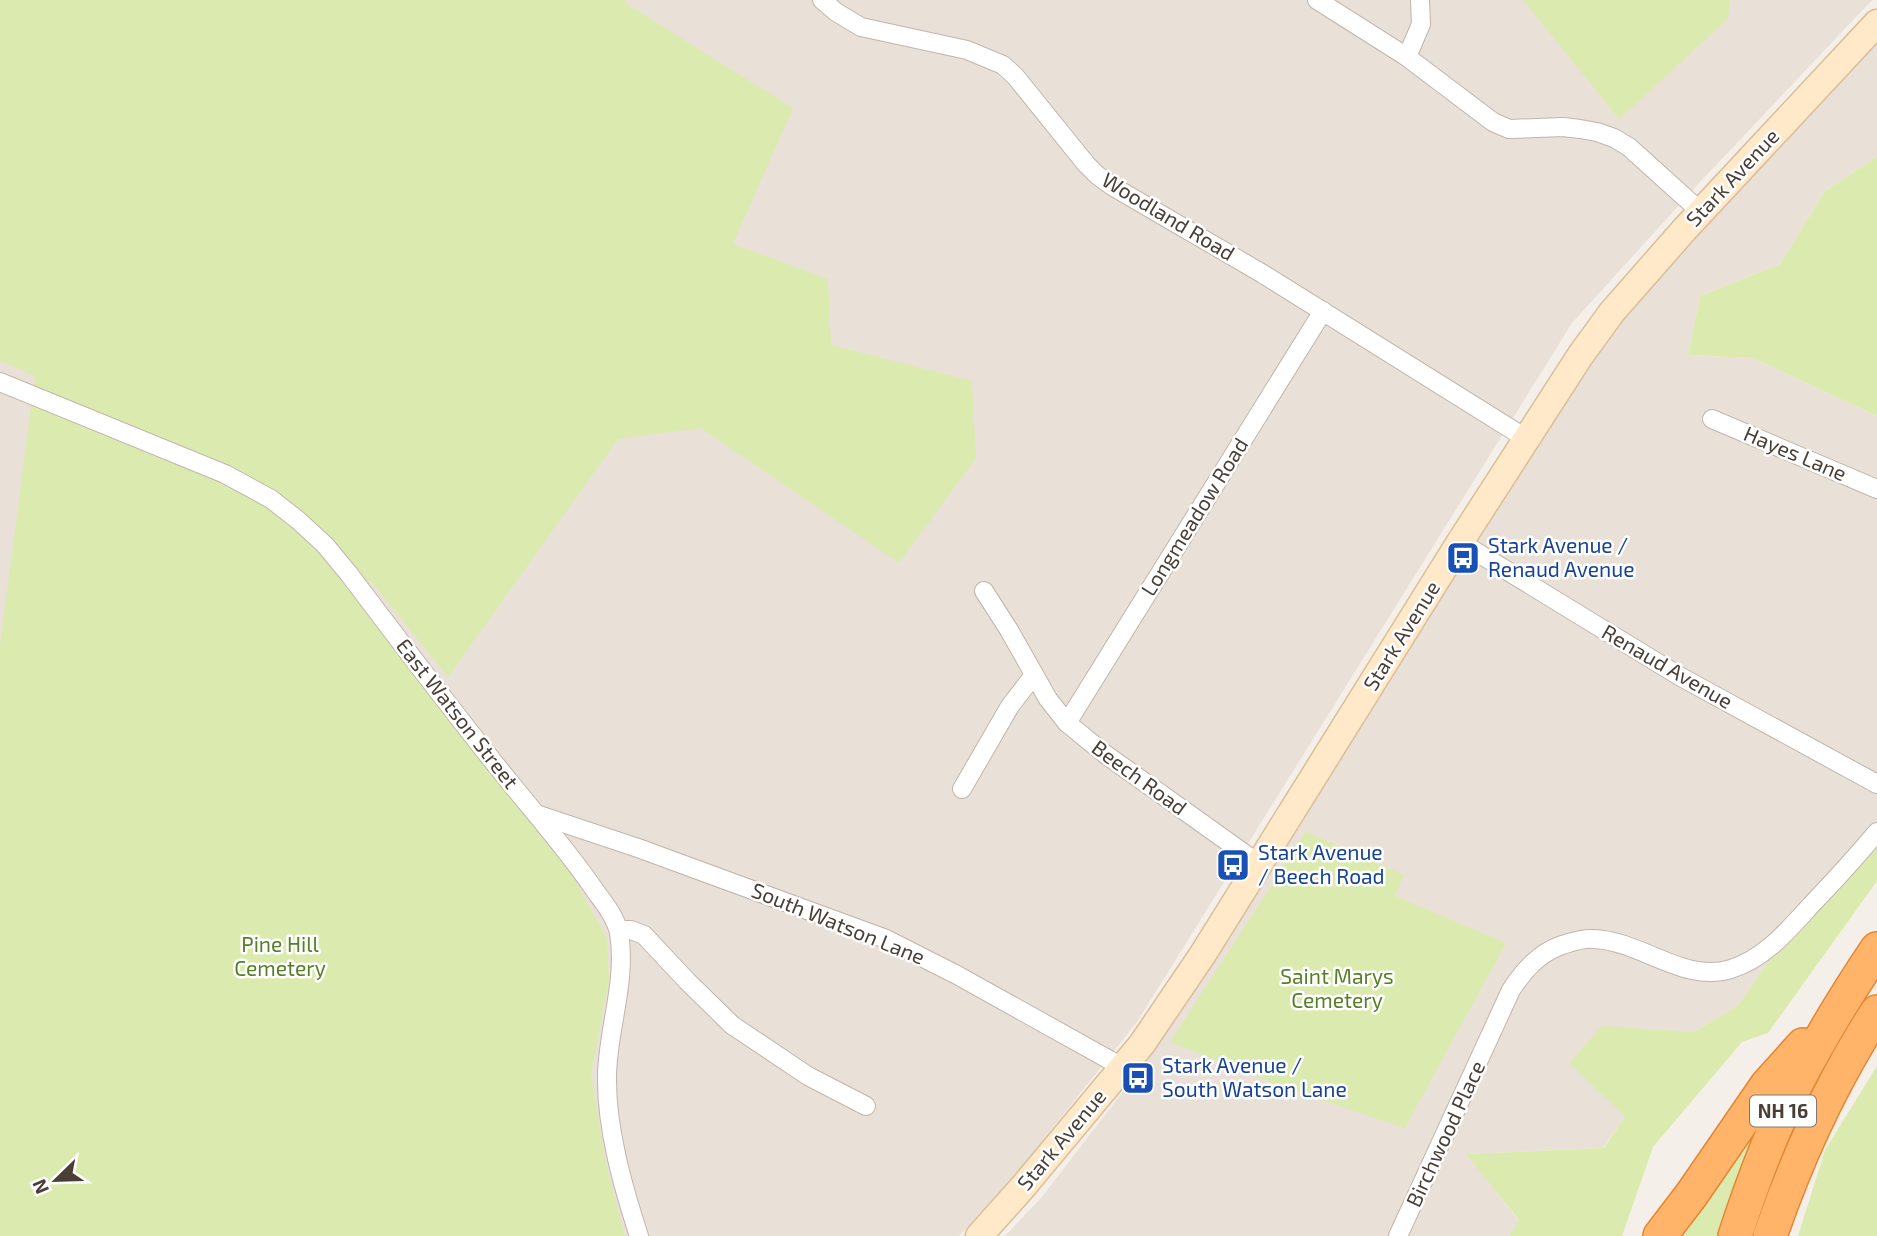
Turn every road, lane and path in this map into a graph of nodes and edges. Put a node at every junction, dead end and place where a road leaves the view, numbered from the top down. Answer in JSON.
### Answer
{"nodes":[{"id":1,"x":822,"y":0,"type":"edge"},
{"id":2,"x":1317,"y":0,"type":"edge"},
{"id":3,"x":1420,"y":0,"type":"edge"},
{"id":4,"x":1877,"y":23,"type":"edge"},
{"id":5,"x":1407,"y":57,"type":"junction"},
{"id":6,"x":1701,"y":212,"type":"junction"},
{"id":7,"x":1323,"y":311,"type":"junction"},
{"id":8,"x":0,"y":382,"type":"edge"},
{"id":9,"x":1712,"y":419,"type":"dead end"},
{"id":10,"x":1527,"y":439,"type":"junction"},
{"id":11,"x":1877,"y":489,"type":"edge"},
{"id":12,"x":1460,"y":542,"type":"junction"},
{"id":13,"x":984,"y":591,"type":"dead end"},
{"id":14,"x":1034,"y":675,"type":"junction"},
{"id":15,"x":1067,"y":723,"type":"junction"},
{"id":16,"x":1877,"y":784,"type":"edge"},
{"id":17,"x":962,"y":789,"type":"dead end"},
{"id":18,"x":536,"y":814,"type":"junction"},
{"id":19,"x":1877,"y":832,"type":"edge"},
{"id":20,"x":1259,"y":864,"type":"junction"},
{"id":21,"x":619,"y":930,"type":"junction"},
{"id":22,"x":1877,"y":949,"type":"edge"},
{"id":23,"x":1847,"y":994,"type":"junction"},
{"id":24,"x":1877,"y":1012,"type":"edge"},
{"id":25,"x":1124,"y":1068,"type":"junction"},
{"id":26,"x":866,"y":1106,"type":"dead end"},
{"id":27,"x":639,"y":1236,"type":"edge"},
{"id":28,"x":979,"y":1236,"type":"edge"},
{"id":29,"x":1398,"y":1236,"type":"edge"},
{"id":30,"x":1660,"y":1236,"type":"edge"},
{"id":31,"x":1735,"y":1236,"type":"edge"},
{"id":32,"x":1770,"y":1236,"type":"edge"}],
"edges":[{"from":1,"to":7,"type":"street","name":"Woodland Road"},
{"from":2,"to":5,"type":"street"},
{"from":3,"to":5,"type":"street"},
{"from":4,"to":6,"type":"main road","name":"Stark Avenue"},
{"from":5,"to":6,"type":"street"},
{"from":6,"to":10,"type":"main road","name":"Stark Avenue"},
{"from":7,"to":10,"type":"street","name":"Woodland Road"},
{"from":7,"to":15,"type":"street","name":"Longmeadow Road"},
{"from":8,"to":18,"type":"street","name":"East Watson Street"},
{"from":9,"to":11,"type":"street","name":"Hayes Lane"},
{"from":10,"to":12,"type":"main road","name":"Stark Avenue"},
{"from":12,"to":16,"type":"street","name":"Renaud Avenue"},
{"from":12,"to":20,"type":"main road","name":"Stark Avenue"},
{"from":13,"to":14,"type":"street","name":"Beech Road"},
{"from":14,"to":15,"type":"street","name":"Beech Road"},
{"from":14,"to":17,"type":"street"},
{"from":15,"to":20,"type":"street","name":"Beech Road"},
{"from":18,"to":21,"type":"street","name":"East Watson Street"},
{"from":18,"to":25,"type":"street","name":"South Watson Lane"},
{"from":19,"to":29,"type":"street","name":"Birchwood Place"},
{"from":20,"to":25,"type":"main road","name":"Stark Avenue"},
{"from":21,"to":26,"type":"street"},
{"from":21,"to":27,"type":"street","name":"East Watson Street"},
{"from":22,"to":23,"type":"highway","number":"NH 16"},
{"from":23,"to":30,"type":"highway"},
{"from":23,"to":31,"type":"highway","number":"NH 16"},
{"from":24,"to":32,"type":"highway","number":"NH 16"},
{"from":25,"to":28,"type":"main road","name":"Stark Avenue"}]}
